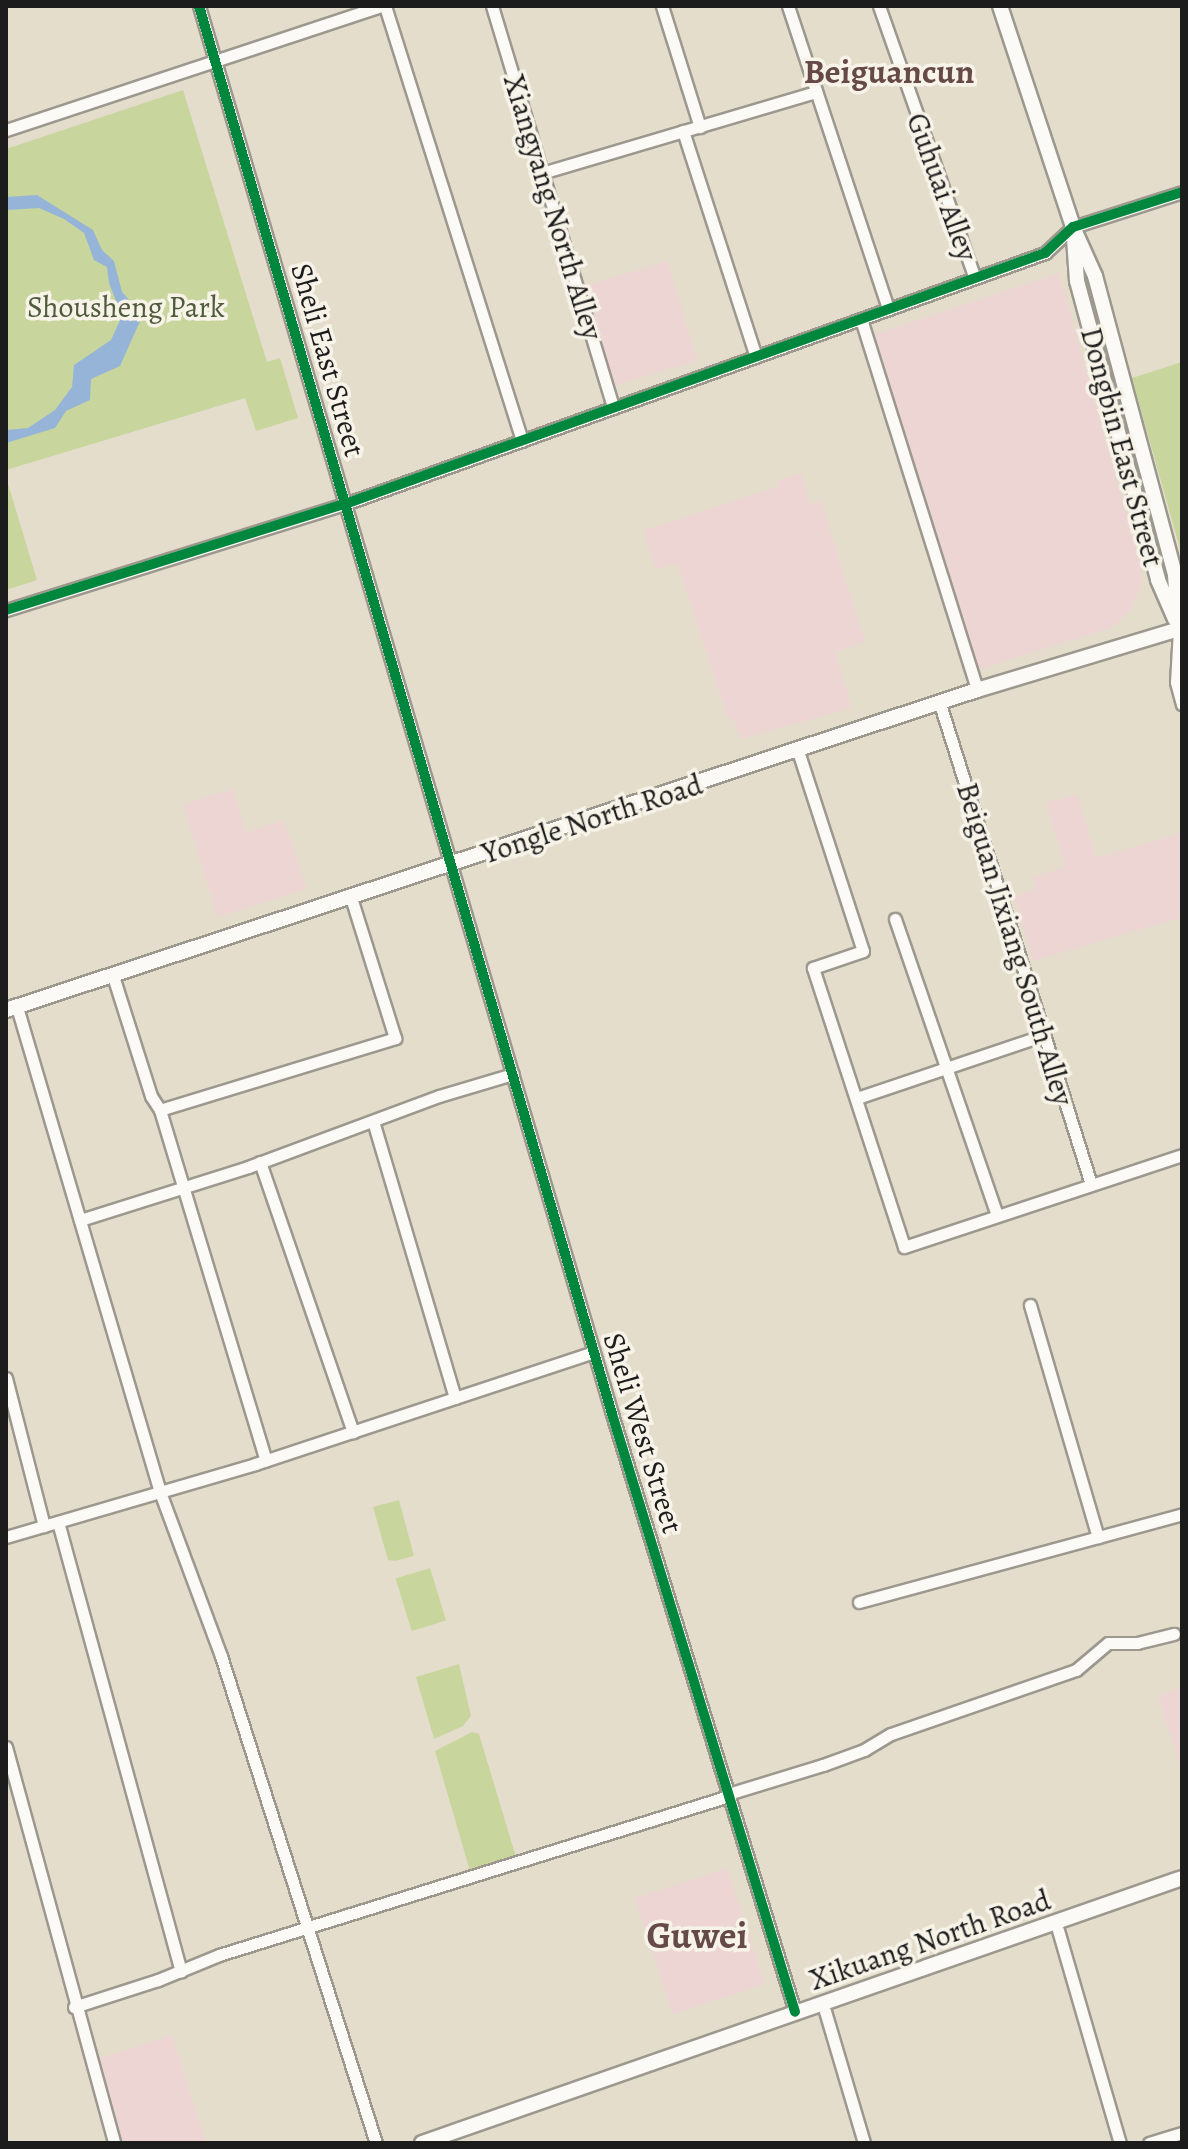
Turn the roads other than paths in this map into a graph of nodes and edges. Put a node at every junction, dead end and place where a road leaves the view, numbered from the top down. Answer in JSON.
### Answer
{"nodes":[{"id":1,"x":199,"y":6,"type":"edge"},
{"id":2,"x":383,"y":6,"type":"edge"},
{"id":3,"x":492,"y":6,"type":"edge"},
{"id":4,"x":662,"y":6,"type":"edge"},
{"id":5,"x":788,"y":6,"type":"edge"},
{"id":6,"x":879,"y":6,"type":"edge"},
{"id":7,"x":1000,"y":6,"type":"edge"},
{"id":8,"x":215,"y":61,"type":"junction"},
{"id":9,"x":816,"y":92,"type":"junction"},
{"id":10,"x":700,"y":127,"type":"junction"},
{"id":11,"x":6,"y":130,"type":"edge"},
{"id":12,"x":683,"y":131,"type":"junction"},
{"id":13,"x":542,"y":173,"type":"junction"},
{"id":14,"x":1182,"y":192,"type":"edge"},
{"id":15,"x":1073,"y":227,"type":"junction"},
{"id":16,"x":975,"y":278,"type":"junction"},
{"id":17,"x":888,"y":309,"type":"junction"},
{"id":18,"x":861,"y":319,"type":"junction"},
{"id":19,"x":756,"y":357,"type":"junction"},
{"id":20,"x":613,"y":408,"type":"junction"},
{"id":21,"x":522,"y":441,"type":"junction"},
{"id":22,"x":345,"y":504,"type":"junction"},
{"id":23,"x":6,"y":610,"type":"edge"},
{"id":24,"x":1181,"y":632,"type":"edge"},
{"id":25,"x":977,"y":690,"type":"junction"},
{"id":26,"x":940,"y":704,"type":"junction"},
{"id":27,"x":1182,"y":704,"type":"edge"},
{"id":28,"x":798,"y":751,"type":"junction"},
{"id":29,"x":451,"y":865,"type":"junction"},
{"id":30,"x":351,"y":898,"type":"junction"},
{"id":31,"x":895,"y":919,"type":"dead end"},
{"id":32,"x":113,"y":976,"type":"junction"},
{"id":33,"x":11,"y":1009,"type":"edge"},
{"id":34,"x":1044,"y":1035,"type":"junction"},
{"id":35,"x":946,"y":1068,"type":"junction"},
{"id":36,"x":513,"y":1074,"type":"junction"},
{"id":37,"x":857,"y":1098,"type":"junction"},
{"id":38,"x":160,"y":1110,"type":"junction"},
{"id":39,"x":373,"y":1121,"type":"junction"},
{"id":40,"x":1182,"y":1155,"type":"edge"},
{"id":41,"x":260,"y":1162,"type":"junction"},
{"id":42,"x":1091,"y":1184,"type":"junction"},
{"id":43,"x":184,"y":1187,"type":"junction"},
{"id":44,"x":997,"y":1215,"type":"junction"},
{"id":45,"x":80,"y":1220,"type":"junction"},
{"id":46,"x":1030,"y":1305,"type":"dead end"},
{"id":47,"x":594,"y":1352,"type":"junction"},
{"id":48,"x":6,"y":1378,"type":"edge"},
{"id":49,"x":455,"y":1398,"type":"junction"},
{"id":50,"x":353,"y":1432,"type":"junction"},
{"id":51,"x":266,"y":1460,"type":"junction"},
{"id":52,"x":160,"y":1492,"type":"junction"},
{"id":53,"x":1182,"y":1514,"type":"edge"},
{"id":54,"x":58,"y":1522,"type":"junction"},
{"id":55,"x":44,"y":1526,"type":"junction"},
{"id":56,"x":6,"y":1537,"type":"edge"},
{"id":57,"x":1098,"y":1537,"type":"junction"},
{"id":58,"x":859,"y":1602,"type":"dead end"},
{"id":59,"x":1174,"y":1634,"type":"dead end"},
{"id":60,"x":6,"y":1747,"type":"edge"},
{"id":61,"x":11,"y":1790,"type":"edge"},
{"id":62,"x":729,"y":1795,"type":"junction"},
{"id":63,"x":1182,"y":1878,"type":"edge"},
{"id":64,"x":1182,"y":1887,"type":"edge"},
{"id":65,"x":307,"y":1927,"type":"junction"},
{"id":66,"x":1058,"y":1930,"type":"junction"},
{"id":67,"x":181,"y":1971,"type":"junction"},
{"id":68,"x":74,"y":2007,"type":"junction"},
{"id":69,"x":825,"y":2011,"type":"junction"},
{"id":70,"x":795,"y":2012,"type":"junction"},
{"id":71,"x":1182,"y":2133,"type":"edge"},
{"id":72,"x":114,"y":2143,"type":"edge"},
{"id":73,"x":376,"y":2143,"type":"edge"},
{"id":74,"x":422,"y":2143,"type":"edge"},
{"id":75,"x":449,"y":2143,"type":"edge"},
{"id":76,"x":864,"y":2143,"type":"edge"},
{"id":77,"x":1120,"y":2143,"type":"edge"},
{"id":78,"x":1149,"y":2143,"type":"edge"}],
"edges":[{"from":1,"to":8,"type":"street","name":"Sheli East Street"},
{"from":2,"to":8,"type":"street"},
{"from":2,"to":21,"type":"street"},
{"from":3,"to":13,"type":"street","name":"Xiangyang North Alley"},
{"from":4,"to":10,"type":"street"},
{"from":5,"to":9,"type":"street"},
{"from":6,"to":16,"type":"street","name":"Guhuai Alley"},
{"from":7,"to":15,"type":"main road","name":"Dongbin East Street"},
{"from":8,"to":11,"type":"street"},
{"from":8,"to":22,"type":"street","name":"Sheli East Street"},
{"from":9,"to":10,"type":"street"},
{"from":9,"to":17,"type":"street"},
{"from":10,"to":12,"type":"street"},
{"from":12,"to":13,"type":"street"},
{"from":12,"to":19,"type":"street"},
{"from":13,"to":20,"type":"street","name":"Xiangyang North Alley"},
{"from":14,"to":15,"type":"street"},
{"from":15,"to":16,"type":"street"},
{"from":15,"to":24,"type":"main road","name":"Dongbin East Street"},
{"from":16,"to":17,"type":"street"},
{"from":17,"to":18,"type":"street"},
{"from":18,"to":19,"type":"street"},
{"from":18,"to":25,"type":"street"},
{"from":19,"to":20,"type":"street"},
{"from":20,"to":21,"type":"street"},
{"from":21,"to":22,"type":"street"},
{"from":22,"to":23,"type":"street"},
{"from":22,"to":29,"type":"street","name":"Sheli East Street"},
{"from":24,"to":25,"type":"main road","name":"Yongle North Road"},
{"from":24,"to":27,"type":"street"},
{"from":25,"to":26,"type":"main road","name":"Yongle North Road"},
{"from":26,"to":28,"type":"main road","name":"Yongle North Road"},
{"from":26,"to":34,"type":"street","name":"Beiguan Jixiang South Alley"},
{"from":28,"to":29,"type":"main road","name":"Yongle North Road"},
{"from":28,"to":37,"type":"street"},
{"from":29,"to":30,"type":"main road","name":"Yongle North Road"},
{"from":29,"to":36,"type":"street","name":"Sheli West Street"},
{"from":30,"to":32,"type":"main road","name":"Yongle North Road"},
{"from":30,"to":38,"type":"street"},
{"from":31,"to":35,"type":"street"},
{"from":32,"to":33,"type":"main road","name":"Yongle North Road"},
{"from":32,"to":38,"type":"street"},
{"from":33,"to":45,"type":"street"},
{"from":34,"to":35,"type":"street"},
{"from":34,"to":42,"type":"street","name":"Beiguan Jixiang South Alley"},
{"from":35,"to":37,"type":"street"},
{"from":35,"to":44,"type":"street"},
{"from":36,"to":39,"type":"street"},
{"from":36,"to":47,"type":"street","name":"Sheli West Street"},
{"from":37,"to":44,"type":"street"},
{"from":38,"to":43,"type":"street"},
{"from":39,"to":41,"type":"street"},
{"from":39,"to":49,"type":"street"},
{"from":40,"to":42,"type":"street"},
{"from":41,"to":43,"type":"street"},
{"from":41,"to":50,"type":"street"},
{"from":42,"to":44,"type":"street"},
{"from":43,"to":45,"type":"street"},
{"from":43,"to":51,"type":"street"},
{"from":45,"to":52,"type":"street"},
{"from":46,"to":57,"type":"street"},
{"from":47,"to":49,"type":"street"},
{"from":47,"to":62,"type":"street","name":"Sheli West Street"},
{"from":48,"to":55,"type":"street"},
{"from":49,"to":50,"type":"street"},
{"from":50,"to":51,"type":"street"},
{"from":51,"to":52,"type":"street"},
{"from":52,"to":54,"type":"street"},
{"from":52,"to":65,"type":"street"},
{"from":53,"to":57,"type":"street"},
{"from":54,"to":55,"type":"street"},
{"from":54,"to":67,"type":"street"},
{"from":55,"to":56,"type":"street"},
{"from":57,"to":58,"type":"street"},
{"from":59,"to":62,"type":"street"},
{"from":60,"to":61,"type":"street"},
{"from":61,"to":68,"type":"street"},
{"from":62,"to":65,"type":"street"},
{"from":62,"to":70,"type":"street","name":"Sheli West Street"},
{"from":63,"to":70,"type":"main road","name":"Xikuang North Road"},
{"from":64,"to":66,"type":"main road","name":"Xikuang North Road"},
{"from":65,"to":67,"type":"street"},
{"from":65,"to":73,"type":"street"},
{"from":66,"to":69,"type":"main road","name":"Xikuang North Road"},
{"from":66,"to":77,"type":"street"},
{"from":67,"to":68,"type":"street"},
{"from":68,"to":72,"type":"street"},
{"from":69,"to":75,"type":"main road","name":"Xikuang North Road"},
{"from":69,"to":76,"type":"street"},
{"from":70,"to":74,"type":"main road","name":"Xikuang North Road"},
{"from":71,"to":78,"type":"street"}]}
